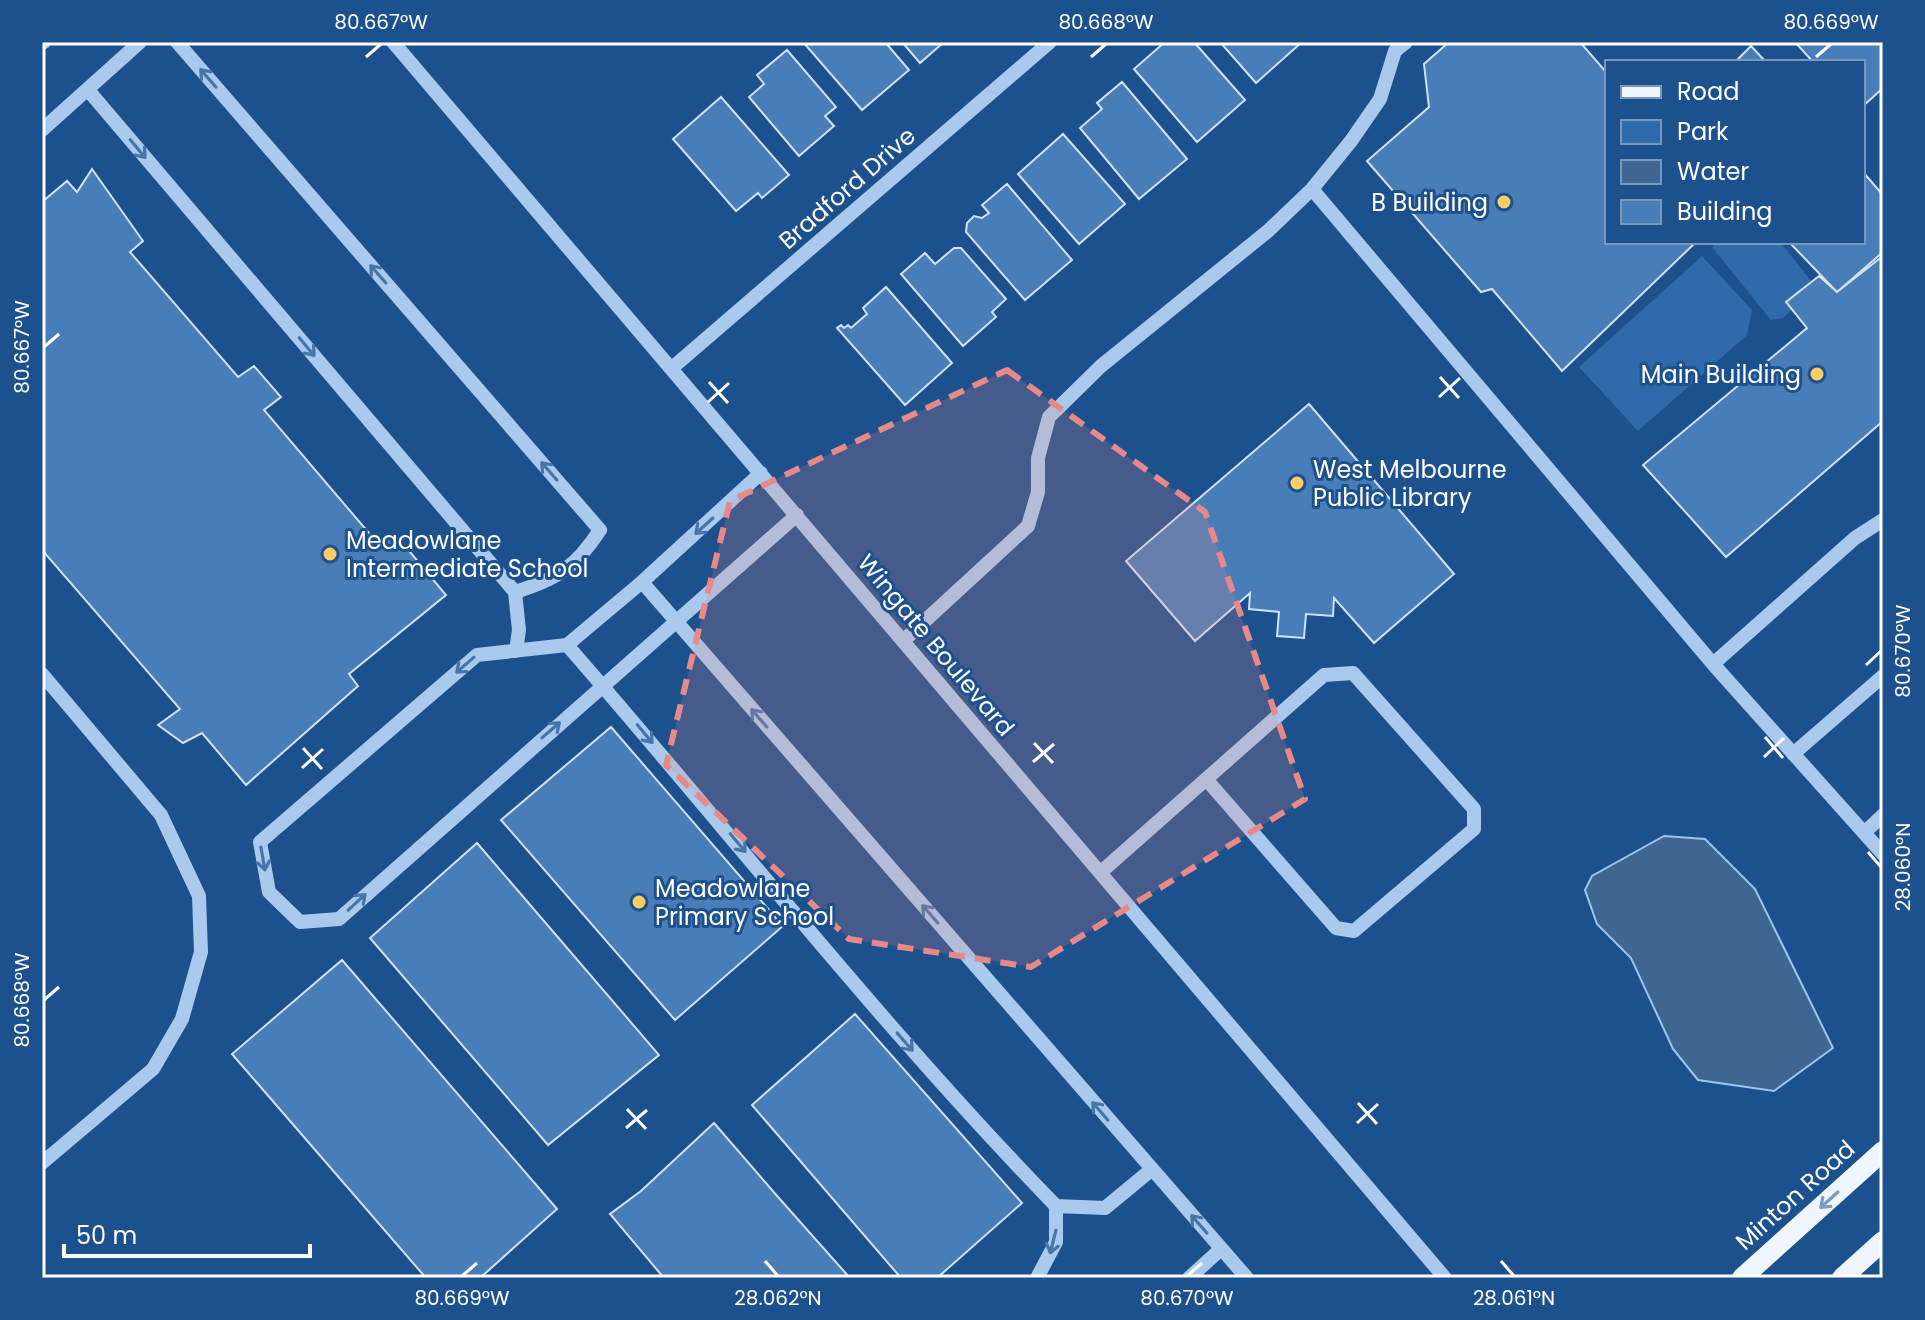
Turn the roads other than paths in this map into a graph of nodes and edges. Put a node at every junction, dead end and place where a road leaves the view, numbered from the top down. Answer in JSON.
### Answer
{"nodes":[{"id":1,"x":140,"y":42,"type":"edge"},
{"id":2,"x":177,"y":42,"type":"edge"},
{"id":3,"x":393,"y":42,"type":"edge"},
{"id":4,"x":1050,"y":42,"type":"edge"},
{"id":5,"x":1406,"y":42,"type":"edge"},
{"id":6,"x":88,"y":90,"type":"junction"},
{"id":7,"x":42,"y":130,"type":"edge"},
{"id":8,"x":1312,"y":189,"type":"junction"},
{"id":9,"x":672,"y":368,"type":"junction"},
{"id":10,"x":761,"y":473,"type":"junction"},
{"id":11,"x":797,"y":515,"type":"junction"},
{"id":12,"x":1883,"y":520,"type":"edge"},
{"id":13,"x":642,"y":582,"type":"junction"},
{"id":14,"x":515,"y":592,"type":"junction"},
{"id":15,"x":676,"y":622,"type":"junction"},
{"id":16,"x":903,"y":641,"type":"junction"},
{"id":17,"x":567,"y":645,"type":"junction"},
{"id":18,"x":516,"y":651,"type":"junction"},
{"id":19,"x":1713,"y":664,"type":"junction"},
{"id":20,"x":42,"y":674,"type":"edge"},
{"id":21,"x":1883,"y":676,"type":"edge"},
{"id":22,"x":603,"y":685,"type":"junction"},
{"id":23,"x":1793,"y":754,"type":"junction"},
{"id":24,"x":1206,"y":779,"type":"junction"},
{"id":25,"x":1883,"y":815,"type":"edge"},
{"id":26,"x":1864,"y":833,"type":"junction"},
{"id":27,"x":1883,"y":854,"type":"edge"},
{"id":28,"x":1101,"y":872,"type":"junction"},
{"id":29,"x":1883,"y":1151,"type":"edge"},
{"id":30,"x":42,"y":1163,"type":"edge"},
{"id":31,"x":1151,"y":1170,"type":"junction"},
{"id":32,"x":1056,"y":1206,"type":"junction"},
{"id":33,"x":1883,"y":1241,"type":"edge"},
{"id":34,"x":1221,"y":1249,"type":"junction"},
{"id":35,"x":1037,"y":1278,"type":"edge"},
{"id":36,"x":1189,"y":1278,"type":"edge"},
{"id":37,"x":1247,"y":1278,"type":"edge"},
{"id":38,"x":1445,"y":1278,"type":"edge"},
{"id":39,"x":1742,"y":1278,"type":"edge"},
{"id":40,"x":1842,"y":1278,"type":"edge"}],
"edges":[{"from":1,"to":6,"type":"street"},
{"from":14,"to":2,"type":"street","one_way":true},
{"from":3,"to":9,"type":"street","name":"Wingate Boulevard"},
{"from":4,"to":9,"type":"street","name":"Bradford Drive"},
{"from":5,"to":8,"type":"street"},
{"from":6,"to":7,"type":"street"},
{"from":6,"to":14,"type":"street","one_way":true},
{"from":8,"to":16,"type":"street"},
{"from":8,"to":19,"type":"street"},
{"from":9,"to":10,"type":"street","name":"Wingate Boulevard"},
{"from":10,"to":11,"type":"street","name":"Wingate Boulevard"},
{"from":10,"to":13,"type":"street","one_way":true},
{"from":11,"to":15,"type":"street"},
{"from":11,"to":16,"type":"street","name":"Wingate Boulevard"},
{"from":12,"to":19,"type":"street"},
{"from":13,"to":15,"type":"street"},
{"from":13,"to":17,"type":"street"},
{"from":14,"to":18,"type":"street"},
{"from":15,"to":22,"type":"street"},
{"from":31,"to":15,"type":"street","one_way":true},
{"from":16,"to":28,"type":"street","name":"Wingate Boulevard"},
{"from":17,"to":18,"type":"street"},
{"from":17,"to":22,"type":"street"},
{"from":18,"to":22,"type":"street","one_way":true},
{"from":19,"to":23,"type":"street"},
{"from":20,"to":30,"type":"street"},
{"from":21,"to":23,"type":"street"},
{"from":22,"to":32,"type":"street","one_way":true},
{"from":23,"to":26,"type":"street"},
{"from":24,"to":24,"type":"street"},
{"from":24,"to":28,"type":"street"},
{"from":25,"to":26,"type":"street"},
{"from":26,"to":27,"type":"street"},
{"from":28,"to":38,"type":"street","name":"Wingate Boulevard"},
{"from":29,"to":39,"type":"main road","name":"Minton Road","one_way":true},
{"from":31,"to":32,"type":"street"},
{"from":34,"to":31,"type":"street","one_way":true},
{"from":32,"to":35,"type":"street","one_way":true},
{"from":33,"to":40,"type":"main road"},
{"from":34,"to":36,"type":"street"},
{"from":34,"to":37,"type":"street"}]}
